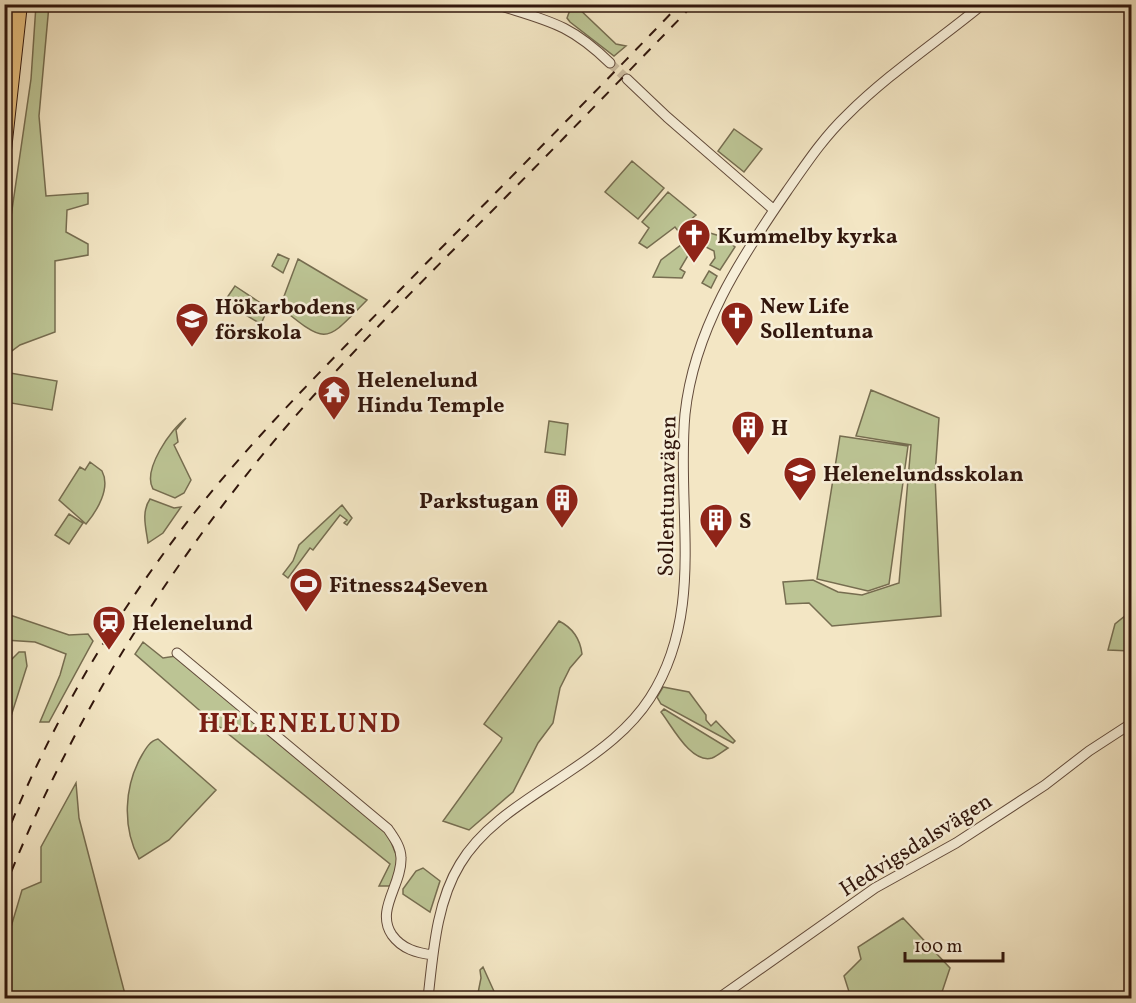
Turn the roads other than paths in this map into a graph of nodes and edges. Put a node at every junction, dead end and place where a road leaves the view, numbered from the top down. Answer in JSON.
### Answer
{"nodes":[{"id":1,"x":20,"y":4,"type":"edge"},
{"id":2,"x":495,"y":4,"type":"edge"},
{"id":3,"x":983,"y":4,"type":"edge"},
{"id":4,"x":610,"y":63,"type":"tunnel mouth"},
{"id":5,"x":627,"y":79,"type":"tunnel mouth"},
{"id":6,"x":4,"y":150,"type":"edge"},
{"id":7,"x":774,"y":210,"type":"junction"},
{"id":8,"x":177,"y":653,"type":"dead end"},
{"id":9,"x":1131,"y":723,"type":"edge"},
{"id":10,"x":434,"y":955,"type":"junction"},
{"id":11,"x":428,"y":999,"type":"edge"},
{"id":12,"x":719,"y":999,"type":"edge"}],
"edges":[{"from":1,"to":6,"type":"highway"},
{"from":2,"to":4,"type":"street"},
{"from":3,"to":7,"type":"street","name":"Sollentunavägen"},
{"from":5,"to":7,"type":"street"},
{"from":7,"to":10,"type":"street","name":"Sollentunavägen"},
{"from":8,"to":10,"type":"street"},
{"from":9,"to":12,"type":"street","name":"Hedvigsdalsvägen"},
{"from":10,"to":11,"type":"street","name":"Sollentunavägen"}]}
